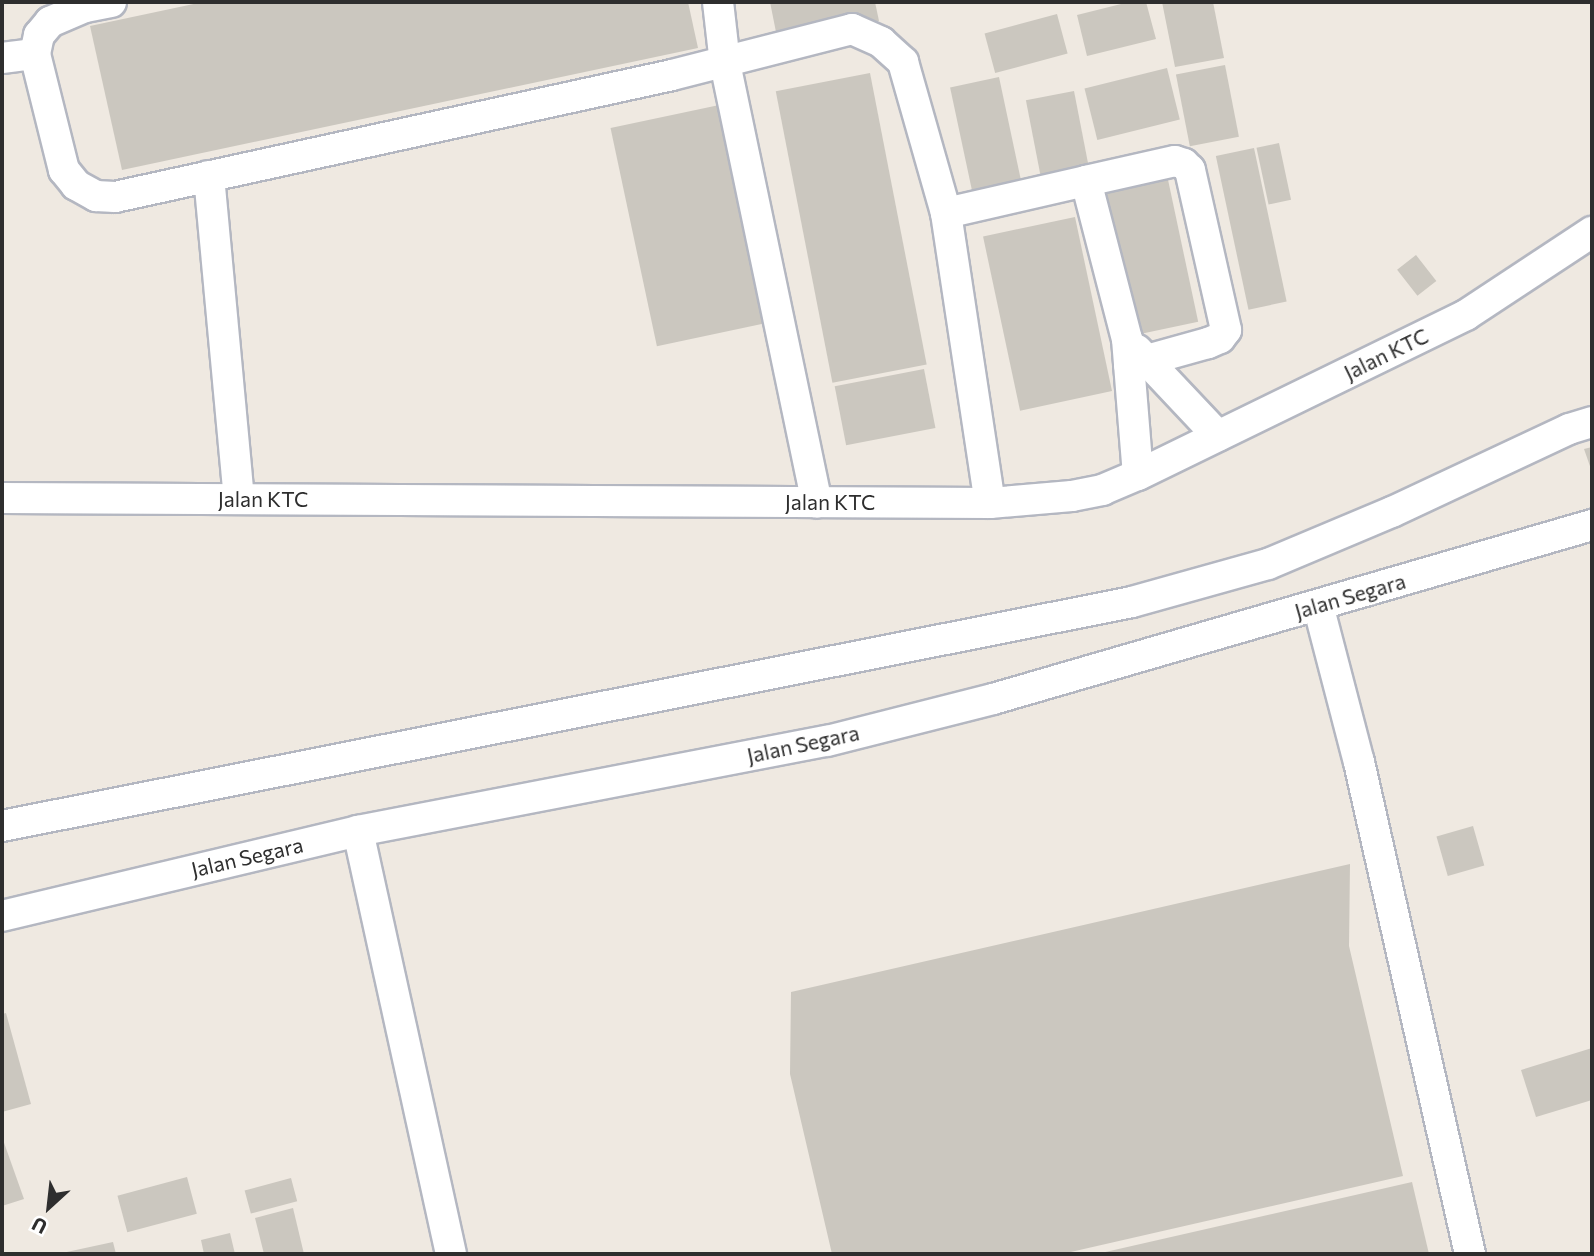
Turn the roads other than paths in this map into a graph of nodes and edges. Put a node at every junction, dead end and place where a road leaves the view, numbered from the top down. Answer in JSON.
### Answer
{"nodes":[{"id":1,"x":111,"y":2,"type":"edge"},
{"id":2,"x":718,"y":2,"type":"edge"},
{"id":3,"x":35,"y":54,"type":"junction"},
{"id":4,"x":2,"y":58,"type":"edge"},
{"id":5,"x":725,"y":63,"type":"junction"},
{"id":6,"x":209,"y":176,"type":"junction"},
{"id":7,"x":1086,"y":181,"type":"junction"},
{"id":8,"x":946,"y":213,"type":"junction"},
{"id":9,"x":1592,"y":232,"type":"edge"},
{"id":10,"x":1134,"y":355,"type":"junction"},
{"id":11,"x":1592,"y":422,"type":"edge"},
{"id":12,"x":1219,"y":436,"type":"junction"},
{"id":13,"x":1138,"y":475,"type":"junction"},
{"id":14,"x":2,"y":498,"type":"edge"},
{"id":15,"x":239,"y":499,"type":"junction"},
{"id":16,"x":817,"y":502,"type":"junction"},
{"id":17,"x":990,"y":503,"type":"junction"},
{"id":18,"x":1589,"y":534,"type":"edge"},
{"id":19,"x":1318,"y":605,"type":"junction"},
{"id":20,"x":2,"y":826,"type":"edge"},
{"id":21,"x":358,"y":831,"type":"junction"},
{"id":22,"x":2,"y":916,"type":"edge"},
{"id":23,"x":452,"y":1254,"type":"edge"},
{"id":24,"x":1469,"y":1254,"type":"edge"}],
"edges":[{"from":1,"to":3,"type":"lane"},
{"from":2,"to":5,"type":"lane"},
{"from":3,"to":4,"type":"lane"},
{"from":3,"to":6,"type":"lane"},
{"from":5,"to":6,"type":"lane"},
{"from":5,"to":8,"type":"lane"},
{"from":5,"to":16,"type":"lane"},
{"from":6,"to":15,"type":"lane"},
{"from":7,"to":8,"type":"lane"},
{"from":7,"to":10,"type":"lane"},
{"from":7,"to":10,"type":"lane"},
{"from":8,"to":17,"type":"lane"},
{"from":9,"to":12,"type":"lane","name":"Jalan KTC"},
{"from":10,"to":12,"type":"lane"},
{"from":10,"to":13,"type":"lane"},
{"from":11,"to":20,"type":"lane"},
{"from":12,"to":13,"type":"lane","name":"Jalan KTC"},
{"from":13,"to":17,"type":"lane","name":"Jalan KTC"},
{"from":14,"to":15,"type":"lane","name":"Jalan KTC"},
{"from":15,"to":16,"type":"lane","name":"Jalan KTC"},
{"from":16,"to":17,"type":"lane","name":"Jalan KTC"},
{"from":18,"to":19,"type":"lane","name":"Jalan Segara"},
{"from":19,"to":21,"type":"lane","name":"Jalan Segara"},
{"from":19,"to":24,"type":"lane"},
{"from":21,"to":22,"type":"lane","name":"Jalan Segara"},
{"from":21,"to":23,"type":"lane"}]}
